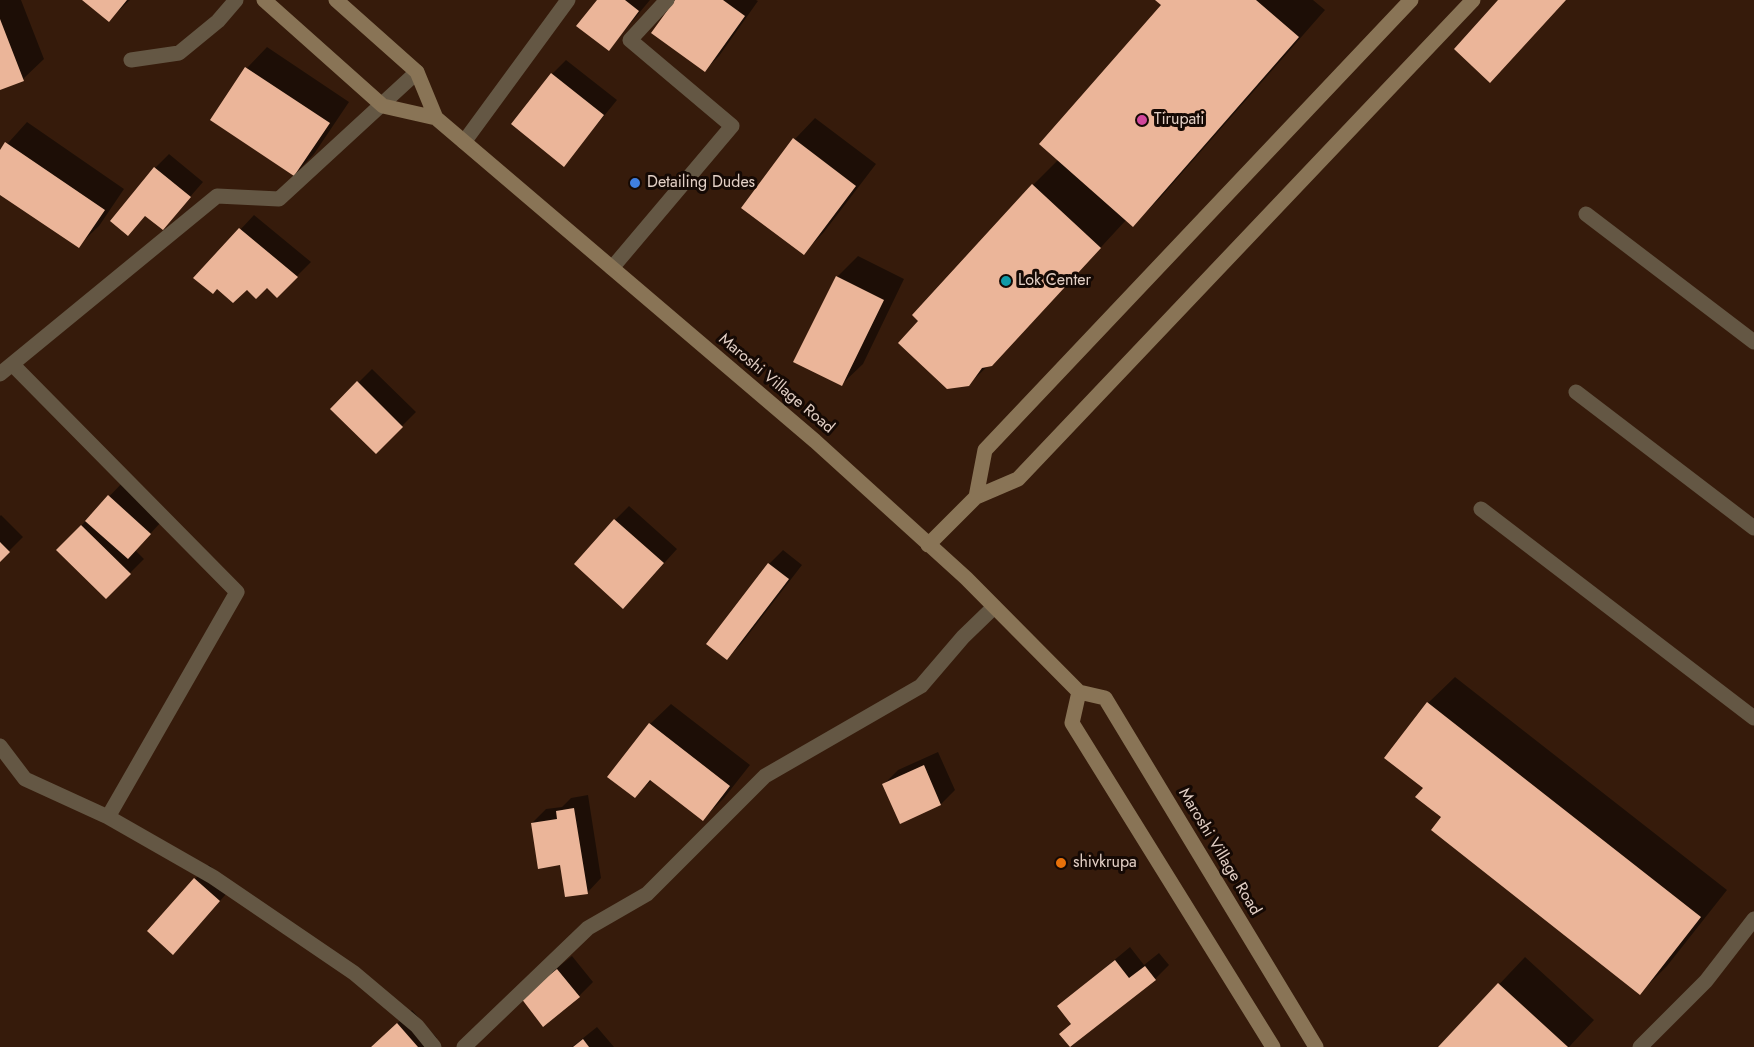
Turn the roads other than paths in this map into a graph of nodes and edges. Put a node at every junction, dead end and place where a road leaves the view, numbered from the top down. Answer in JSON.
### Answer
{"nodes":[{"id":1,"x":236,"y":0,"type":"edge"},
{"id":2,"x":264,"y":0,"type":"edge"},
{"id":3,"x":336,"y":0,"type":"edge"},
{"id":4,"x":568,"y":0,"type":"edge"},
{"id":5,"x":667,"y":0,"type":"edge"},
{"id":6,"x":1411,"y":0,"type":"edge"},
{"id":7,"x":1473,"y":0,"type":"edge"},
{"id":8,"x":131,"y":60,"type":"dead end"},
{"id":9,"x":417,"y":72,"type":"junction"},
{"id":10,"x":383,"y":106,"type":"junction"},
{"id":11,"x":436,"y":118,"type":"junction"},
{"id":12,"x":464,"y":142,"type":"junction"},
{"id":13,"x":1586,"y":214,"type":"dead end"},
{"id":14,"x":612,"y":268,"type":"junction"},
{"id":15,"x":1754,"y":342,"type":"edge"},
{"id":16,"x":6,"y":369,"type":"edge"},
{"id":17,"x":1576,"y":392,"type":"dead end"},
{"id":18,"x":976,"y":497,"type":"junction"},
{"id":19,"x":1481,"y":509,"type":"dead end"},
{"id":20,"x":1754,"y":528,"type":"edge"},
{"id":21,"x":928,"y":545,"type":"junction"},
{"id":22,"x":994,"y":608,"type":"junction"},
{"id":23,"x":1078,"y":692,"type":"junction"},
{"id":24,"x":1754,"y":718,"type":"edge"},
{"id":25,"x":0,"y":746,"type":"edge"},
{"id":26,"x":108,"y":817,"type":"junction"},
{"id":27,"x":1754,"y":919,"type":"edge"},
{"id":28,"x":434,"y":1047,"type":"edge"},
{"id":29,"x":464,"y":1047,"type":"edge"},
{"id":30,"x":1273,"y":1047,"type":"edge"},
{"id":31,"x":1316,"y":1047,"type":"edge"},
{"id":32,"x":1640,"y":1047,"type":"edge"}],
"edges":[{"from":1,"to":8,"type":"street"},
{"from":2,"to":10,"type":"main road","name":"Maroshi Village Road"},
{"from":3,"to":9,"type":"main road","name":"Maroshi Village Road"},
{"from":4,"to":12,"type":"street"},
{"from":5,"to":14,"type":"street"},
{"from":6,"to":18,"type":"main road"},
{"from":7,"to":18,"type":"main road"},
{"from":9,"to":10,"type":"street"},
{"from":9,"to":11,"type":"main road","name":"Maroshi Village Road"},
{"from":10,"to":11,"type":"main road","name":"Maroshi Village Road"},
{"from":10,"to":16,"type":"street"},
{"from":11,"to":12,"type":"main road","name":"Maroshi Village Road"},
{"from":12,"to":14,"type":"main road","name":"Maroshi Village Road"},
{"from":13,"to":15,"type":"street"},
{"from":14,"to":21,"type":"main road","name":"Maroshi Village Road"},
{"from":16,"to":26,"type":"street"},
{"from":17,"to":20,"type":"street"},
{"from":18,"to":21,"type":"main road"},
{"from":19,"to":24,"type":"street"},
{"from":21,"to":22,"type":"main road","name":"Maroshi Village Road"},
{"from":22,"to":23,"type":"main road","name":"Maroshi Village Road"},
{"from":22,"to":29,"type":"street"},
{"from":23,"to":30,"type":"main road"},
{"from":23,"to":31,"type":"main road","name":"Maroshi Village Road"},
{"from":25,"to":26,"type":"street"},
{"from":26,"to":28,"type":"street"},
{"from":27,"to":32,"type":"street"}]}
